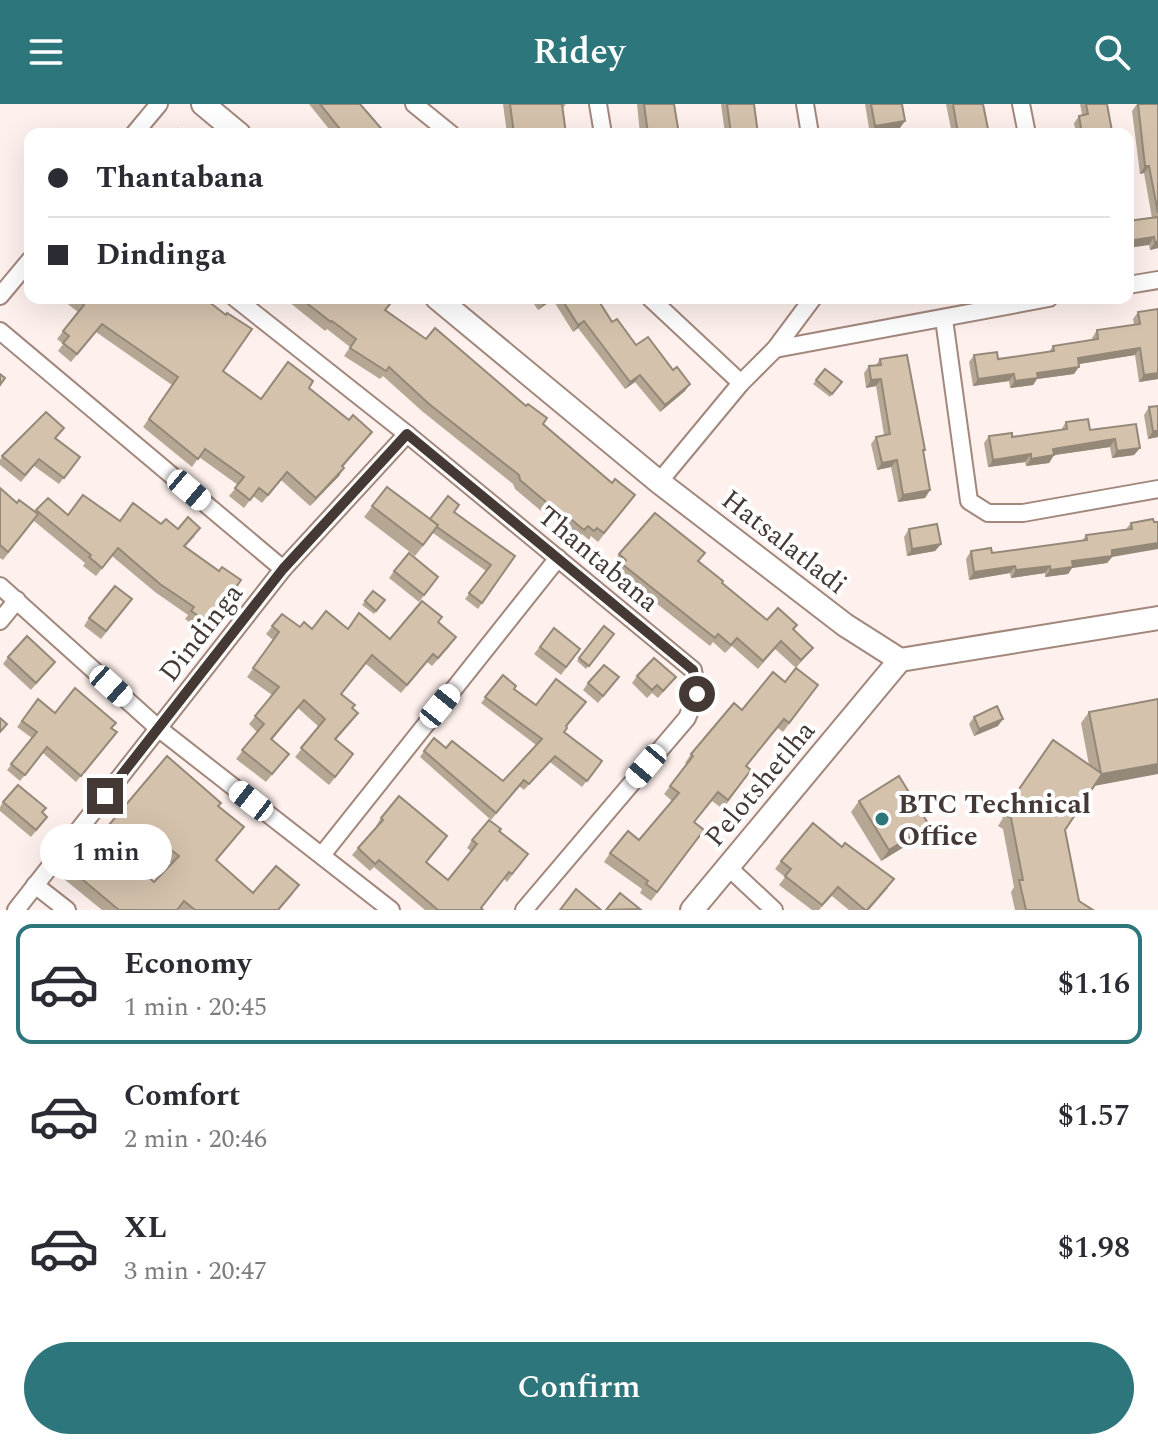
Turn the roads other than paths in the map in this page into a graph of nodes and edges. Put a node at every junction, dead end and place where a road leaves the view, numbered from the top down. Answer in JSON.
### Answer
{"nodes":[{"id":1,"x":159,"y":104,"type":"edge"},
{"id":2,"x":203,"y":104,"type":"edge"},
{"id":3,"x":414,"y":104,"type":"edge"},
{"id":4,"x":598,"y":104,"type":"edge"},
{"id":5,"x":805,"y":104,"type":"edge"},
{"id":6,"x":1021,"y":104,"type":"edge"},
{"id":7,"x":139,"y":128,"type":"edge"},
{"id":8,"x":232,"y":128,"type":"edge"},
{"id":9,"x":444,"y":128,"type":"edge"},
{"id":10,"x":602,"y":128,"type":"edge"},
{"id":11,"x":809,"y":128,"type":"edge"},
{"id":12,"x":1026,"y":128,"type":"edge"},
{"id":13,"x":24,"y":267,"type":"edge"},
{"id":14,"x":1158,"y":280,"type":"edge"},
{"id":15,"x":1134,"y":284,"type":"edge"},
{"id":16,"x":0,"y":296,"type":"edge"},
{"id":17,"x":243,"y":304,"type":"edge"},
{"id":18,"x":444,"y":304,"type":"edge"},
{"id":19,"x":656,"y":304,"type":"edge"},
{"id":20,"x":809,"y":304,"type":"edge"},
{"id":21,"x":1019,"y":304,"type":"edge"},
{"id":22,"x":944,"y":319,"type":"junction"},
{"id":23,"x":0,"y":331,"type":"edge"},
{"id":24,"x":775,"y":349,"type":"junction"},
{"id":25,"x":741,"y":383,"type":"junction"},
{"id":26,"x":407,"y":434,"type":"junction"},
{"id":27,"x":659,"y":482,"type":"junction"},
{"id":28,"x":1158,"y":489,"type":"edge"},
{"id":29,"x":558,"y":558,"type":"junction"},
{"id":30,"x":283,"y":569,"type":"junction"},
{"id":31,"x":0,"y":586,"type":"edge"},
{"id":32,"x":17,"y":600,"type":"junction"},
{"id":33,"x":1158,"y":618,"type":"edge"},
{"id":34,"x":0,"y":621,"type":"edge"},
{"id":35,"x":900,"y":660,"type":"junction"},
{"id":36,"x":158,"y":728,"type":"junction"},
{"id":37,"x":322,"y":855,"type":"junction"},
{"id":38,"x":728,"y":867,"type":"junction"},
{"id":39,"x":35,"y":885,"type":"junction"},
{"id":40,"x":16,"y":910,"type":"edge"},
{"id":41,"x":67,"y":910,"type":"edge"},
{"id":42,"x":391,"y":910,"type":"edge"},
{"id":43,"x":524,"y":910,"type":"edge"},
{"id":44,"x":692,"y":910,"type":"edge"},
{"id":45,"x":774,"y":910,"type":"edge"}],
"edges":[{"from":1,"to":7,"type":"street"},
{"from":2,"to":8,"type":"street"},
{"from":3,"to":9,"type":"street"},
{"from":4,"to":10,"type":"street"},
{"from":5,"to":11,"type":"street"},
{"from":6,"to":12,"type":"street"},
{"from":13,"to":16,"type":"street"},
{"from":14,"to":15,"type":"street"},
{"from":17,"to":26,"type":"street","name":"Thantabana"},
{"from":18,"to":27,"type":"street","name":"Hatsalatladi"},
{"from":19,"to":25,"type":"street"},
{"from":20,"to":24,"type":"street"},
{"from":21,"to":22,"type":"street"},
{"from":22,"to":24,"type":"street"},
{"from":22,"to":28,"type":"street"},
{"from":23,"to":30,"type":"street"},
{"from":24,"to":25,"type":"street"},
{"from":25,"to":27,"type":"street"},
{"from":26,"to":29,"type":"street","name":"Thantabana"},
{"from":26,"to":30,"type":"street","name":"Dindinga"},
{"from":27,"to":35,"type":"street","name":"Hatsalatladi"},
{"from":29,"to":37,"type":"street"},
{"from":29,"to":43,"type":"street","name":"Thantabana"},
{"from":30,"to":36,"type":"street","name":"Dindinga"},
{"from":31,"to":32,"type":"street"},
{"from":32,"to":34,"type":"street"},
{"from":32,"to":36,"type":"street"},
{"from":33,"to":35,"type":"street"},
{"from":35,"to":38,"type":"street","name":"Pelotshetlha"},
{"from":36,"to":37,"type":"street"},
{"from":36,"to":39,"type":"street","name":"Dindinga"},
{"from":37,"to":42,"type":"street"},
{"from":38,"to":44,"type":"street","name":"Pelotshetlha"},
{"from":38,"to":45,"type":"street"},
{"from":39,"to":40,"type":"street","name":"Dindinga"},
{"from":39,"to":41,"type":"street"}]}
